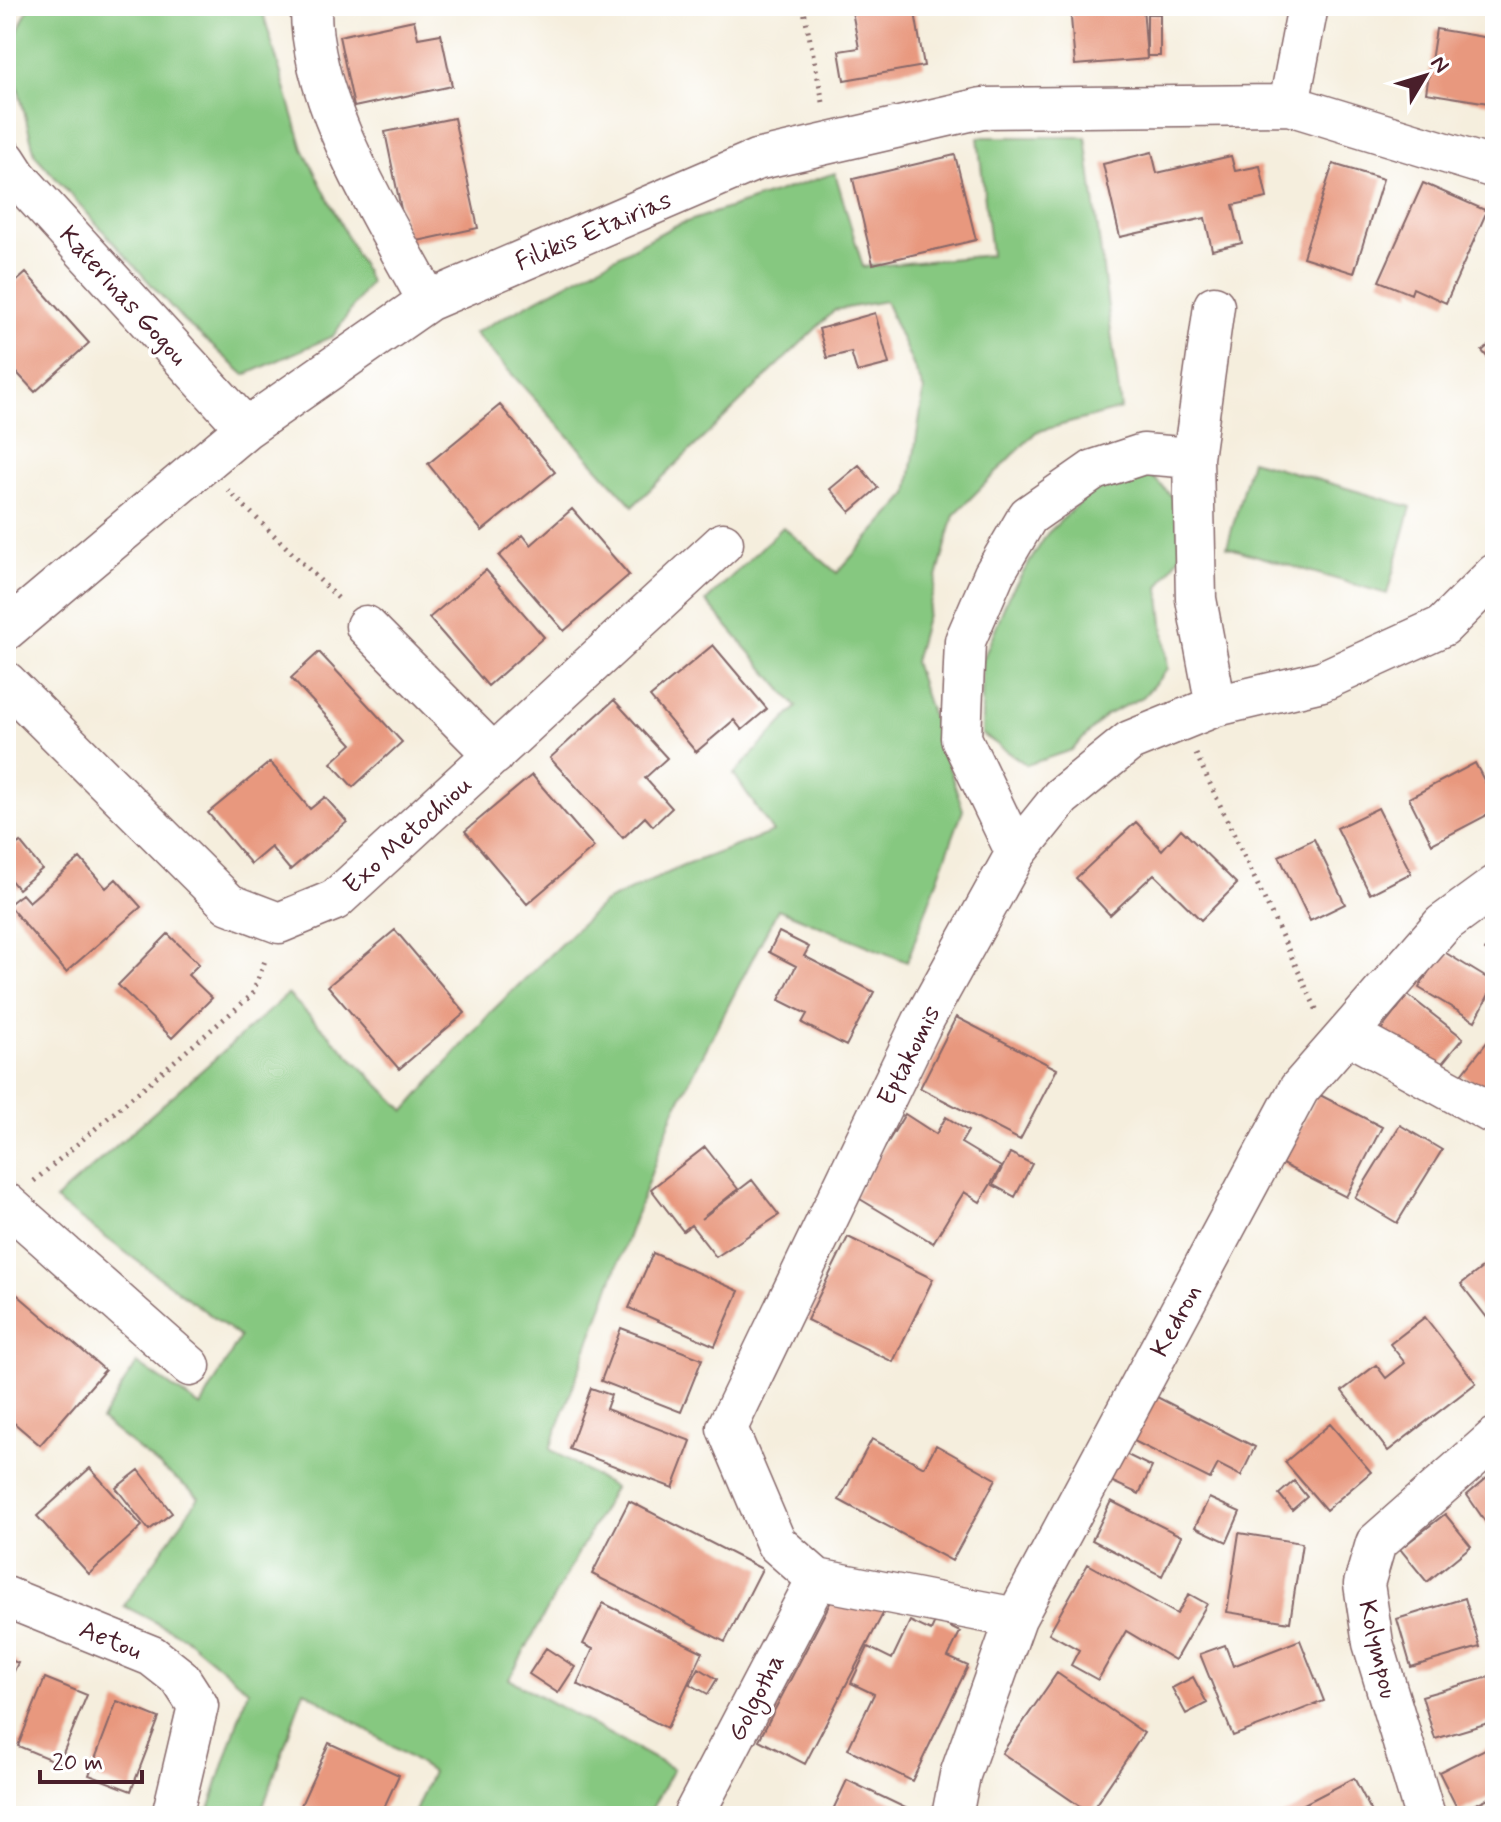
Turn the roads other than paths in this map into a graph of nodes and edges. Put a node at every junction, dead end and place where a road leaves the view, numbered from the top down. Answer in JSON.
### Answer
{"nodes":[{"id":1,"x":311,"y":6,"type":"edge"},
{"id":2,"x":1308,"y":6,"type":"edge"},
{"id":3,"x":1289,"y":105,"type":"junction"},
{"id":4,"x":6,"y":160,"type":"edge"},
{"id":5,"x":1495,"y":168,"type":"edge"},
{"id":6,"x":428,"y":301,"type":"junction"},
{"id":7,"x":1214,"y":306,"type":"dead end"},
{"id":8,"x":246,"y":428,"type":"junction"},
{"id":9,"x":1193,"y":458,"type":"junction"},
{"id":10,"x":723,"y":543,"type":"dead end"},
{"id":11,"x":1495,"y":574,"type":"edge"},
{"id":12,"x":366,"y":626,"type":"road end"},
{"id":13,"x":6,"y":630,"type":"edge"},
{"id":14,"x":6,"y":682,"type":"edge"},
{"id":15,"x":1198,"y":713,"type":"junction"},
{"id":16,"x":494,"y":755,"type":"junction"},
{"id":17,"x":1016,"y":853,"type":"junction"},
{"id":18,"x":1495,"y":886,"type":"edge"},
{"id":19,"x":1342,"y":1042,"type":"junction"},
{"id":20,"x":1495,"y":1115,"type":"edge"},
{"id":21,"x":6,"y":1204,"type":"edge"},
{"id":22,"x":190,"y":1366,"type":"dead end"},
{"id":23,"x":1495,"y":1438,"type":"edge"},
{"id":24,"x":817,"y":1579,"type":"junction"},
{"id":25,"x":6,"y":1597,"type":"edge"},
{"id":26,"x":1016,"y":1618,"type":"junction"},
{"id":27,"x":172,"y":1816,"type":"edge"},
{"id":28,"x":693,"y":1816,"type":"edge"},
{"id":29,"x":952,"y":1816,"type":"edge"},
{"id":30,"x":1425,"y":1816,"type":"edge"}],
"edges":[{"from":1,"to":6,"type":"street"},
{"from":2,"to":3,"type":"street"},
{"from":3,"to":5,"type":"street","name":"Filikis Etairias"},
{"from":3,"to":6,"type":"street","name":"Filikis Etairias"},
{"from":4,"to":8,"type":"street","name":"Katerinas Gogou"},
{"from":6,"to":8,"type":"street","name":"Filikis Etairias"},
{"from":7,"to":9,"type":"street"},
{"from":8,"to":13,"type":"street","name":"Filikis Etairias"},
{"from":9,"to":15,"type":"street"},
{"from":9,"to":17,"type":"street"},
{"from":10,"to":16,"type":"street","name":"Exo Metochiou"},
{"from":11,"to":15,"type":"street","name":"Eptakomis"},
{"from":12,"to":16,"type":"street"},
{"from":14,"to":16,"type":"street","name":"Exo Metochiou"},
{"from":15,"to":17,"type":"street","name":"Eptakomis"},
{"from":17,"to":24,"type":"street","name":"Eptakomis"},
{"from":18,"to":19,"type":"street","name":"Kedron"},
{"from":19,"to":20,"type":"street"},
{"from":19,"to":26,"type":"street","name":"Kedron"},
{"from":21,"to":22,"type":"street"},
{"from":23,"to":30,"type":"street","name":"Kolympou"},
{"from":24,"to":26,"type":"street"},
{"from":24,"to":28,"type":"street","name":"Golgotha"},
{"from":25,"to":27,"type":"street","name":"Aetou"},
{"from":26,"to":29,"type":"street","name":"Kedron"}]}
